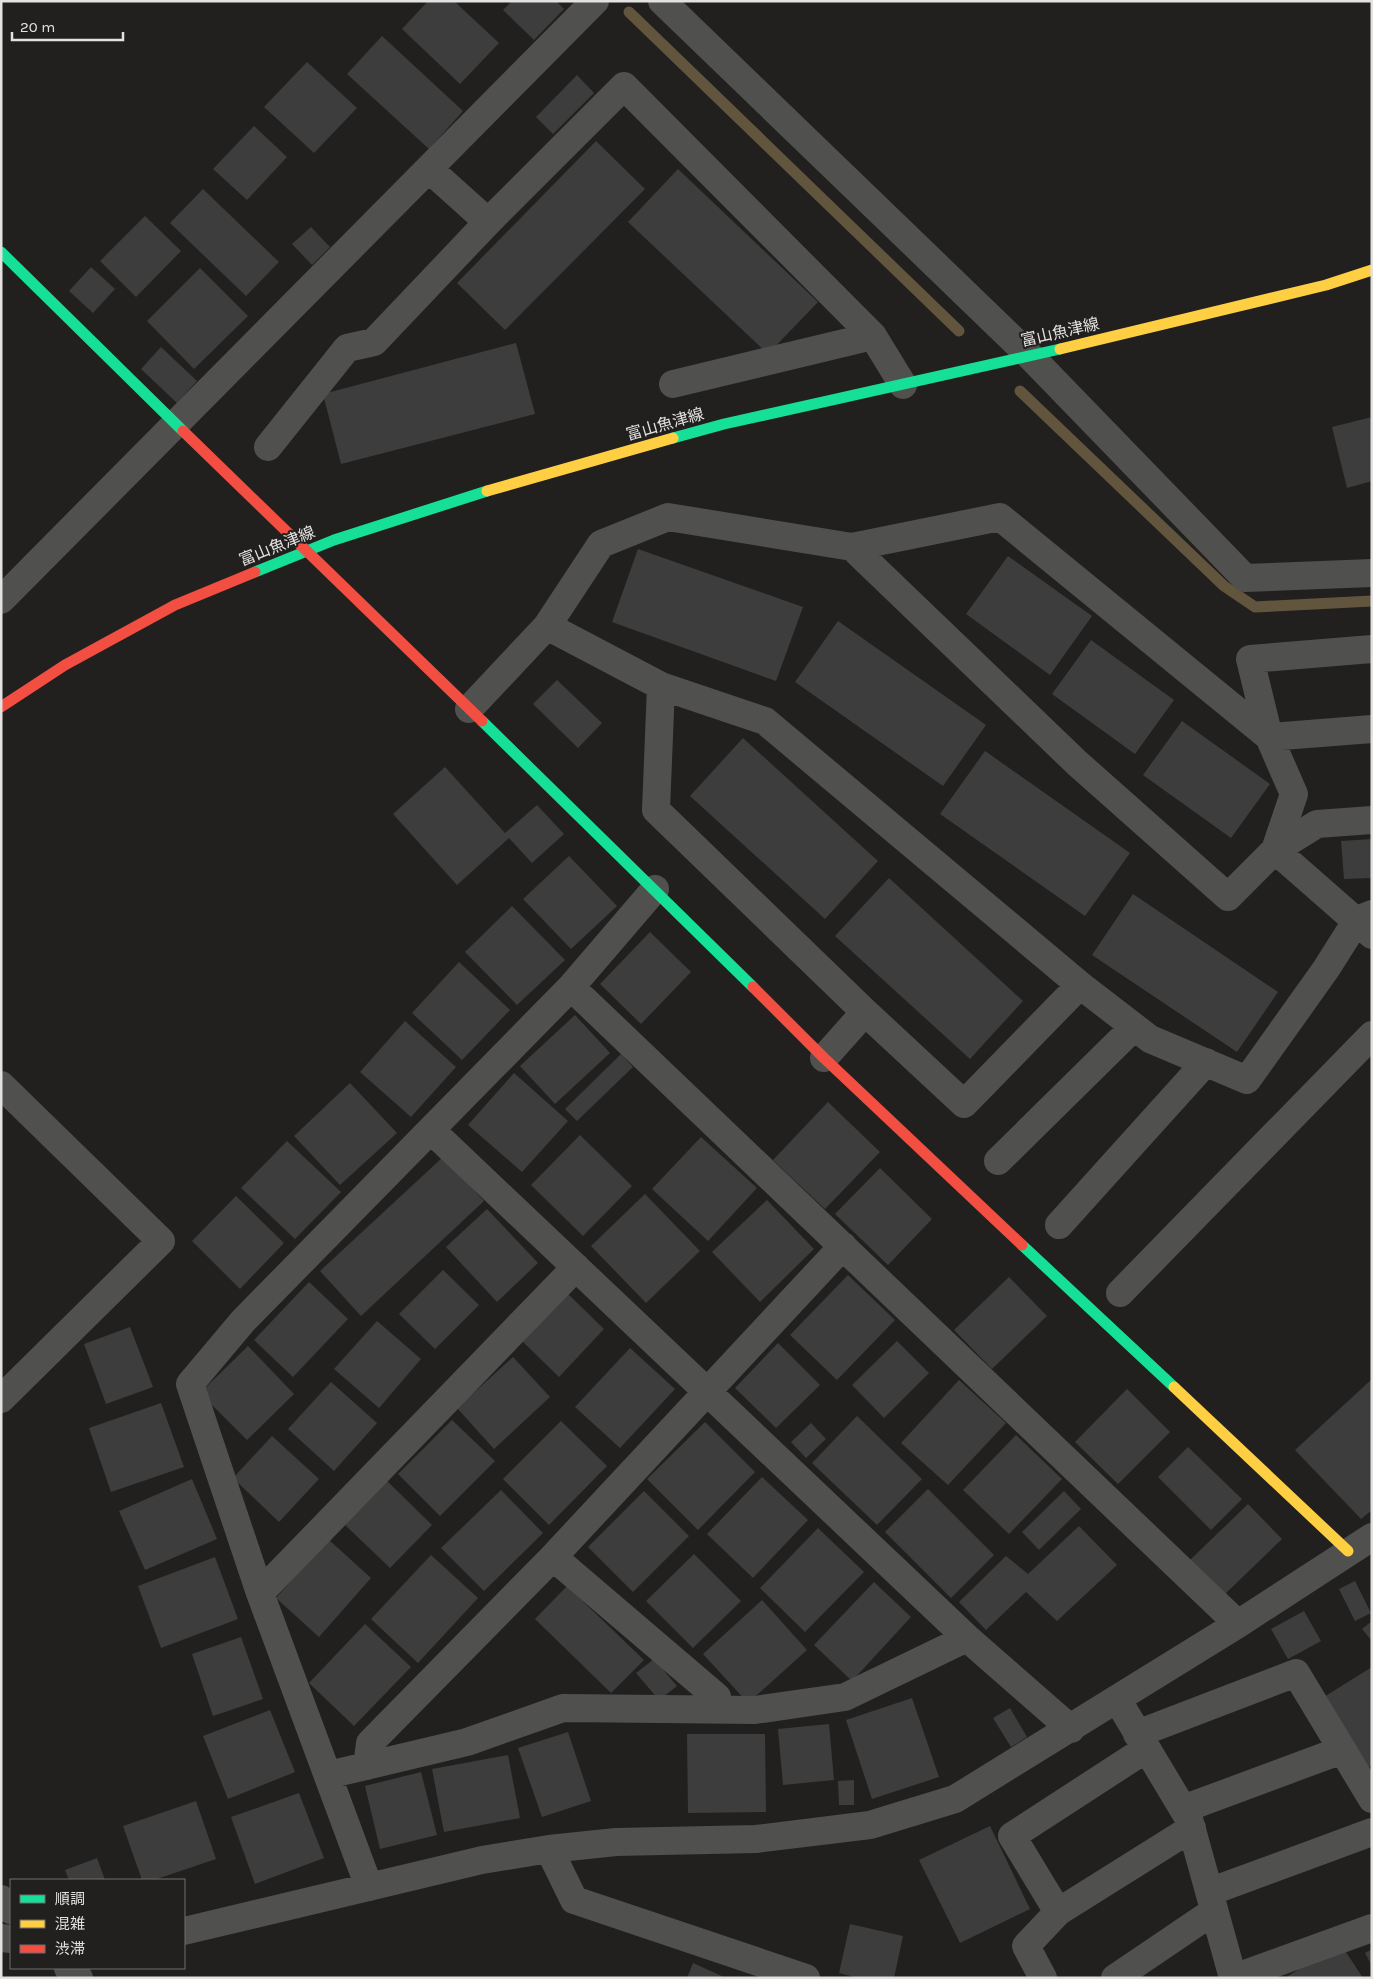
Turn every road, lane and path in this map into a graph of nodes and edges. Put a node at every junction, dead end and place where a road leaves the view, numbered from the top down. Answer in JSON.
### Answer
{"nodes":[{"id":1,"x":595,"y":1,"type":"edge"},
{"id":2,"x":662,"y":1,"type":"edge"},
{"id":3,"x":429,"y":169,"type":"junction"},
{"id":4,"x":488,"y":222,"type":"junction"},
{"id":5,"x":1,"y":252,"type":"edge"},
{"id":6,"x":1372,"y":270,"type":"edge"},
{"id":7,"x":873,"y":336,"type":"junction"},
{"id":8,"x":1030,"y":356,"type":"junction"},
{"id":9,"x":672,"y":384,"type":"dead end"},
{"id":10,"x":903,"y":384,"type":"junction"},
{"id":11,"x":178,"y":423,"type":"junction"},
{"id":12,"x":268,"y":447,"type":"dead end"},
{"id":13,"x":852,"y":547,"type":"junction"},
{"id":14,"x":306,"y":551,"type":"junction"},
{"id":15,"x":1372,"y":573,"type":"edge"},
{"id":16,"x":1,"y":600,"type":"edge"},
{"id":17,"x":547,"y":626,"type":"junction"},
{"id":18,"x":1372,"y":649,"type":"edge"},
{"id":19,"x":661,"y":686,"type":"junction"},
{"id":20,"x":1,"y":707,"type":"edge"},
{"id":21,"x":469,"y":709,"type":"junction"},
{"id":22,"x":1372,"y":729,"type":"edge"},
{"id":23,"x":1269,"y":737,"type":"junction"},
{"id":24,"x":1372,"y":820,"type":"edge"},
{"id":25,"x":1275,"y":850,"type":"junction"},
{"id":26,"x":655,"y":888,"type":"junction"},
{"id":27,"x":1367,"y":924,"type":"edge"},
{"id":28,"x":1080,"y":985,"type":"junction"},
{"id":29,"x":571,"y":988,"type":"junction"},
{"id":30,"x":865,"y":1012,"type":"junction"},
{"id":31,"x":1134,"y":1027,"type":"junction"},
{"id":32,"x":1372,"y":1034,"type":"edge"},
{"id":33,"x":824,"y":1058,"type":"junction"},
{"id":34,"x":1206,"y":1062,"type":"junction"},
{"id":35,"x":1,"y":1085,"type":"edge"},
{"id":36,"x":432,"y":1131,"type":"junction"},
{"id":37,"x":998,"y":1161,"type":"dead end"},
{"id":38,"x":1059,"y":1225,"type":"dead end"},
{"id":39,"x":843,"y":1246,"type":"junction"},
{"id":40,"x":576,"y":1267,"type":"junction"},
{"id":41,"x":1120,"y":1293,"type":"dead end"},
{"id":42,"x":707,"y":1392,"type":"junction"},
{"id":43,"x":1,"y":1399,"type":"edge"},
{"id":44,"x":1372,"y":1537,"type":"edge"},
{"id":45,"x":1348,"y":1551,"type":"junction"},
{"id":46,"x":553,"y":1557,"type":"junction"},
{"id":47,"x":260,"y":1593,"type":"junction"},
{"id":48,"x":1238,"y":1624,"type":"junction"},
{"id":49,"x":967,"y":1638,"type":"junction"},
{"id":50,"x":1117,"y":1699,"type":"junction"},
{"id":51,"x":719,"y":1709,"type":"junction"},
{"id":52,"x":1070,"y":1729,"type":"junction"},
{"id":53,"x":1142,"y":1742,"type":"junction"},
{"id":54,"x":1342,"y":1750,"type":"junction"},
{"id":55,"x":367,"y":1766,"type":"junction"},
{"id":56,"x":328,"y":1775,"type":"junction"},
{"id":57,"x":1372,"y":1799,"type":"edge"},
{"id":58,"x":1187,"y":1818,"type":"junction"},
{"id":59,"x":1372,"y":1832,"type":"edge"},
{"id":60,"x":549,"y":1848,"type":"junction"},
{"id":61,"x":370,"y":1887,"type":"junction"},
{"id":62,"x":1,"y":1899,"type":"edge"},
{"id":63,"x":1212,"y":1901,"type":"junction"},
{"id":64,"x":10,"y":1909,"type":"edge"},
{"id":65,"x":1058,"y":1912,"type":"junction"},
{"id":66,"x":1372,"y":1928,"type":"edge"},
{"id":67,"x":185,"y":1931,"type":"edge"},
{"id":68,"x":69,"y":1969,"type":"edge"},
{"id":69,"x":79,"y":1978,"type":"edge"},
{"id":70,"x":806,"y":1978,"type":"edge"},
{"id":71,"x":1042,"y":1978,"type":"edge"},
{"id":72,"x":1115,"y":1978,"type":"edge"},
{"id":73,"x":1233,"y":1978,"type":"edge"}],
"edges":[{"from":1,"to":3,"type":"street"},
{"from":2,"to":8,"type":"street"},
{"from":3,"to":4,"type":"street"},
{"from":3,"to":11,"type":"street"},
{"from":4,"to":7,"type":"street"},
{"from":4,"to":12,"type":"street"},
{"from":5,"to":11,"type":"street"},
{"from":6,"to":8,"type":"street","name":"富山魚津線"},
{"from":7,"to":9,"type":"street"},
{"from":7,"to":10,"type":"street"},
{"from":8,"to":10,"type":"street","name":"富山魚津線"},
{"from":8,"to":15,"type":"street"},
{"from":10,"to":14,"type":"street","name":"富山魚津線"},
{"from":11,"to":14,"type":"street"},
{"from":11,"to":16,"type":"street"},
{"from":13,"to":17,"type":"street"},
{"from":13,"to":23,"type":"street"},
{"from":13,"to":25,"type":"street"},
{"from":14,"to":20,"type":"street","name":"富山魚津線"},
{"from":14,"to":21,"type":"street"},
{"from":17,"to":19,"type":"street"},
{"from":17,"to":21,"type":"street"},
{"from":18,"to":23,"type":"street"},
{"from":19,"to":28,"type":"street"},
{"from":19,"to":30,"type":"street"},
{"from":21,"to":26,"type":"street"},
{"from":22,"to":23,"type":"street"},
{"from":23,"to":25,"type":"street"},
{"from":24,"to":25,"type":"street"},
{"from":25,"to":27,"type":"street"},
{"from":26,"to":29,"type":"street"},
{"from":26,"to":33,"type":"street"},
{"from":27,"to":34,"type":"street"},
{"from":28,"to":30,"type":"street"},
{"from":28,"to":31,"type":"street"},
{"from":29,"to":36,"type":"street"},
{"from":29,"to":39,"type":"street"},
{"from":30,"to":33,"type":"street"},
{"from":31,"to":34,"type":"street"},
{"from":31,"to":37,"type":"street"},
{"from":32,"to":41,"type":"street"},
{"from":33,"to":45,"type":"street"},
{"from":34,"to":38,"type":"street"},
{"from":35,"to":43,"type":"street"},
{"from":36,"to":40,"type":"street"},
{"from":36,"to":47,"type":"street"},
{"from":39,"to":42,"type":"street"},
{"from":39,"to":48,"type":"street"},
{"from":40,"to":42,"type":"street"},
{"from":40,"to":47,"type":"street"},
{"from":42,"to":46,"type":"street"},
{"from":42,"to":49,"type":"street"},
{"from":44,"to":45,"type":"street"},
{"from":45,"to":48,"type":"street"},
{"from":46,"to":51,"type":"street"},
{"from":46,"to":55,"type":"street"},
{"from":47,"to":56,"type":"street"},
{"from":48,"to":50,"type":"street"},
{"from":49,"to":51,"type":"street"},
{"from":49,"to":52,"type":"street"},
{"from":50,"to":52,"type":"street"},
{"from":50,"to":53,"type":"street"},
{"from":51,"to":55,"type":"street"},
{"from":52,"to":60,"type":"street"},
{"from":53,"to":54,"type":"street"},
{"from":53,"to":58,"type":"street"},
{"from":53,"to":65,"type":"street"},
{"from":54,"to":57,"type":"street"},
{"from":54,"to":58,"type":"street"},
{"from":55,"to":56,"type":"street"},
{"from":56,"to":61,"type":"street"},
{"from":58,"to":63,"type":"street"},
{"from":58,"to":65,"type":"street"},
{"from":59,"to":63,"type":"street"},
{"from":60,"to":61,"type":"street"},
{"from":60,"to":70,"type":"street"},
{"from":61,"to":67,"type":"street"},
{"from":62,"to":64,"type":"street"},
{"from":63,"to":72,"type":"street"},
{"from":63,"to":73,"type":"street"},
{"from":65,"to":71,"type":"street"},
{"from":66,"to":73,"type":"street"},
{"from":68,"to":69,"type":"street"}]}
